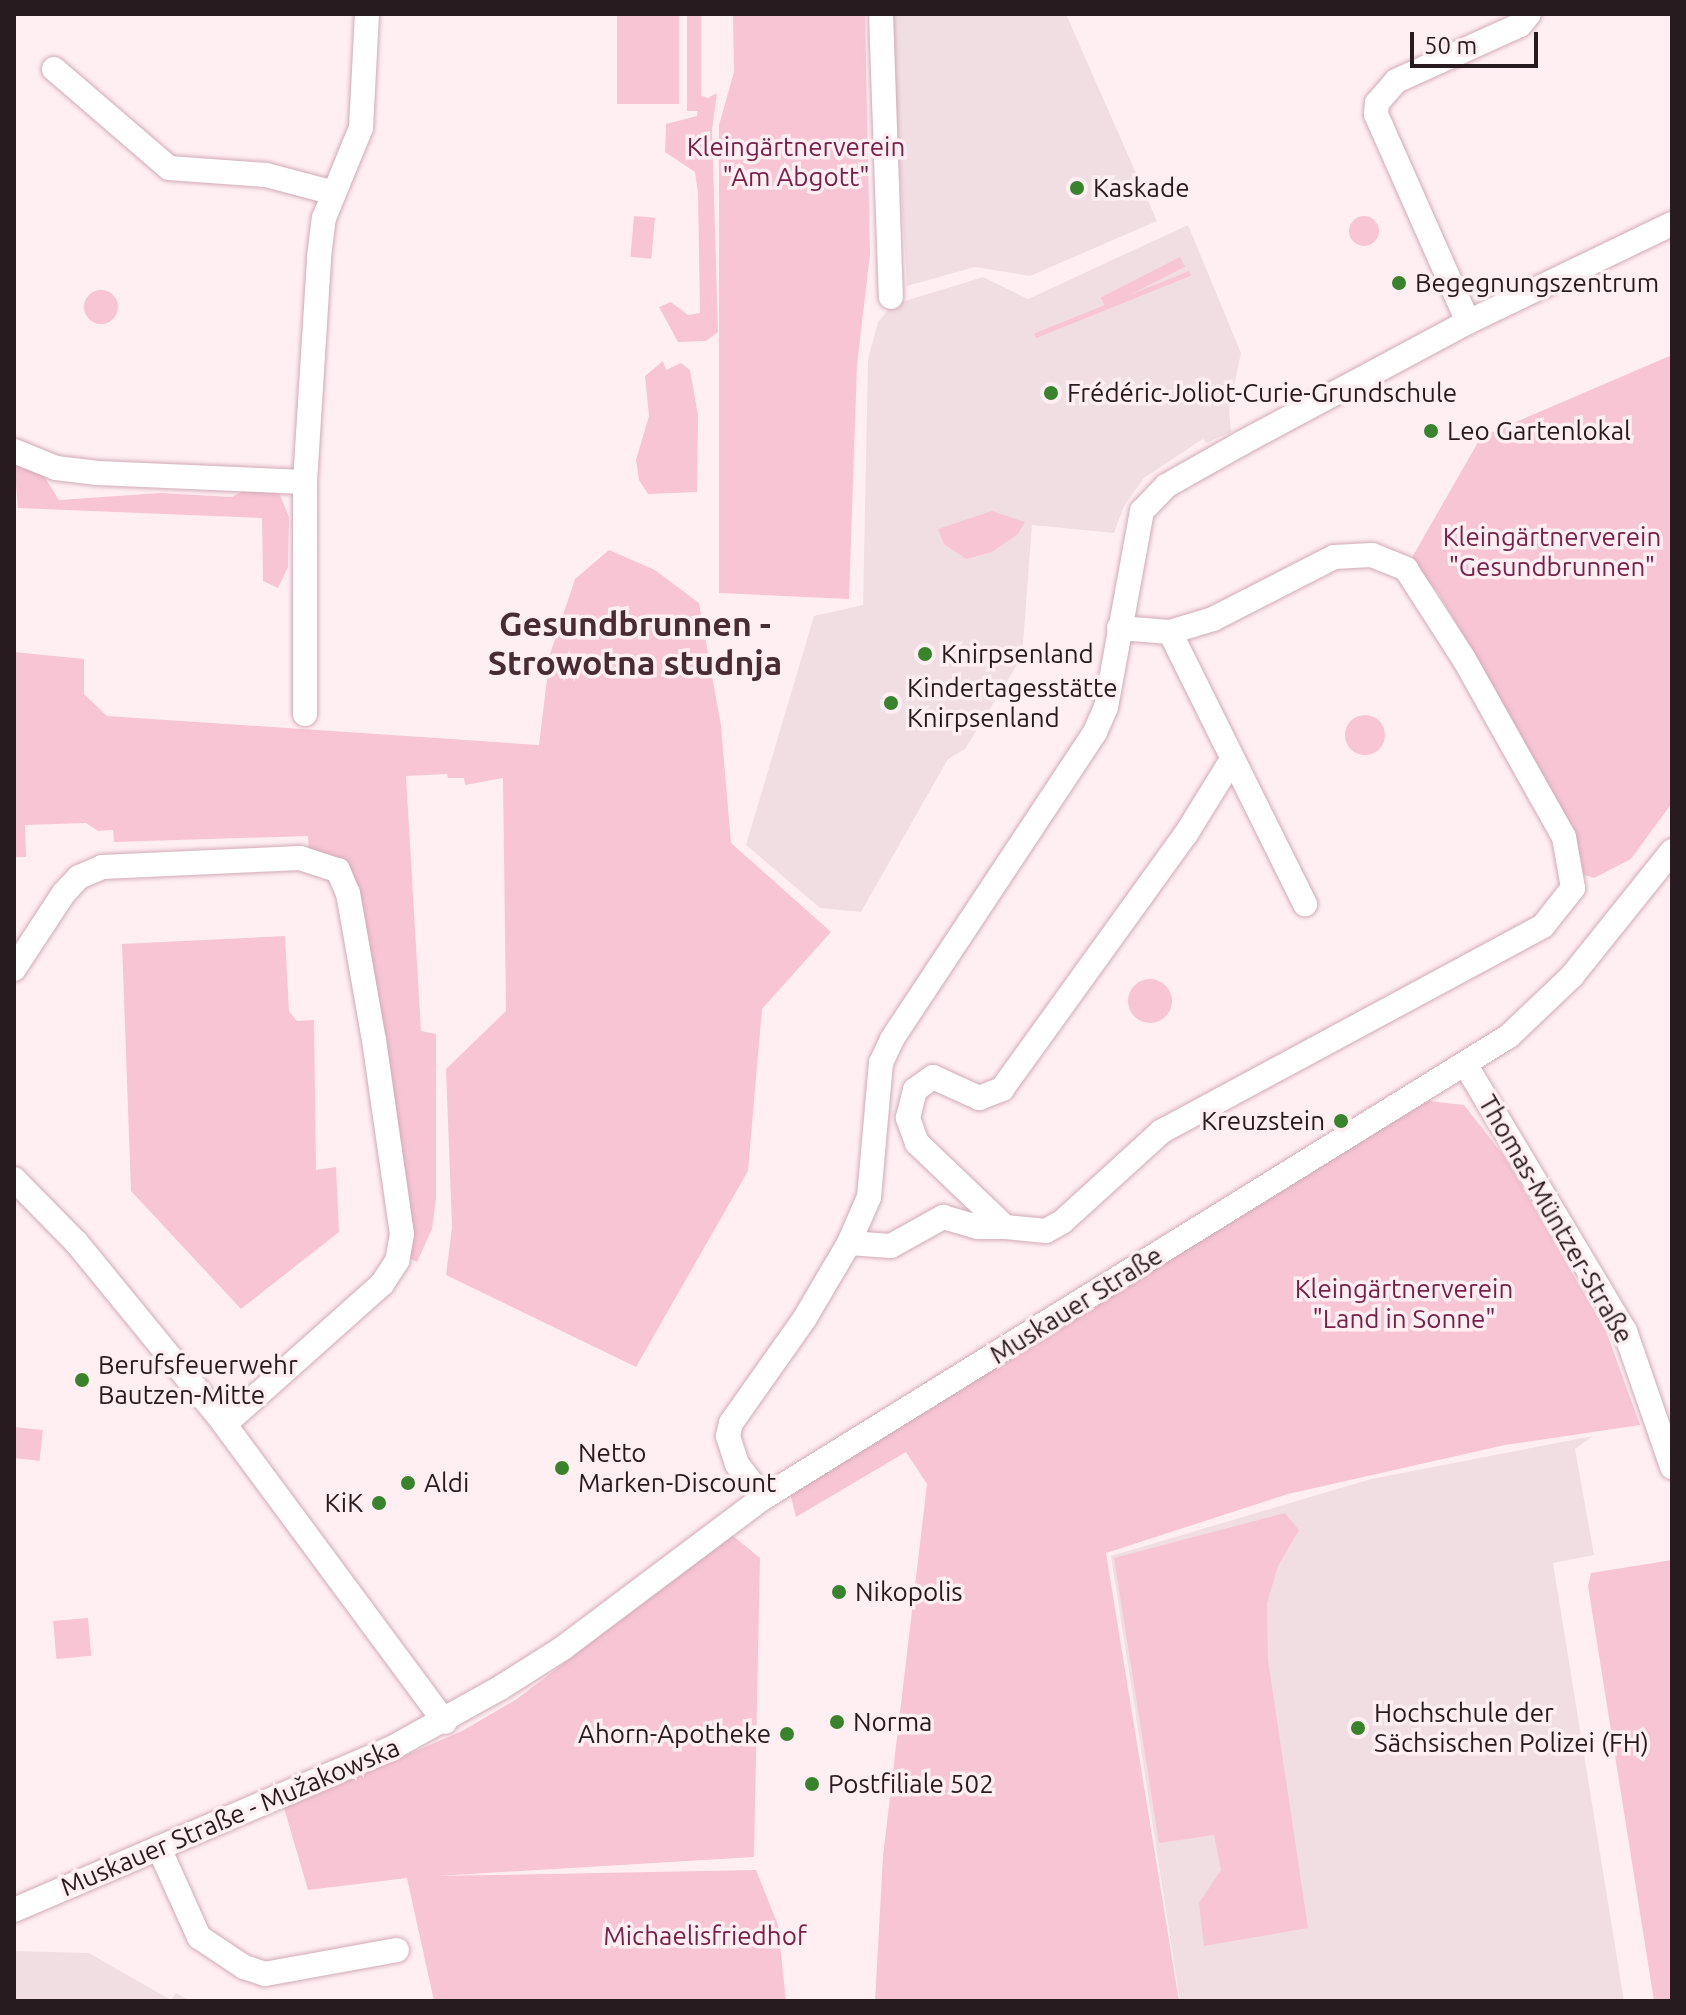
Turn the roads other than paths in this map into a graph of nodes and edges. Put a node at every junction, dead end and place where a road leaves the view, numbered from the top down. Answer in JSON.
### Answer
{"nodes":[{"id":1,"x":367,"y":14,"type":"edge"},
{"id":2,"x":881,"y":14,"type":"edge"},
{"id":3,"x":1529,"y":14,"type":"edge"},
{"id":4,"x":54,"y":69,"type":"dead end"},
{"id":5,"x":334,"y":193,"type":"junction"},
{"id":6,"x":1672,"y":224,"type":"edge"},
{"id":7,"x":891,"y":297,"type":"dead end"},
{"id":8,"x":1468,"y":322,"type":"junction"},
{"id":9,"x":14,"y":451,"type":"edge"},
{"id":10,"x":305,"y":482,"type":"junction"},
{"id":11,"x":1119,"y":628,"type":"junction"},
{"id":12,"x":1170,"y":632,"type":"junction"},
{"id":13,"x":305,"y":714,"type":"dead end"},
{"id":14,"x":1231,"y":761,"type":"junction"},
{"id":15,"x":1672,"y":851,"type":"edge"},
{"id":16,"x":1305,"y":904,"type":"dead end"},
{"id":17,"x":14,"y":969,"type":"edge"},
{"id":18,"x":1465,"y":1064,"type":"junction"},
{"id":19,"x":14,"y":1179,"type":"edge"},
{"id":20,"x":998,"y":1227,"type":"junction"},
{"id":21,"x":849,"y":1243,"type":"junction"},
{"id":22,"x":225,"y":1424,"type":"junction"},
{"id":23,"x":1672,"y":1467,"type":"edge"},
{"id":24,"x":763,"y":1498,"type":"junction"},
{"id":25,"x":445,"y":1722,"type":"junction"},
{"id":26,"x":159,"y":1848,"type":"junction"},
{"id":27,"x":14,"y":1910,"type":"edge"},
{"id":28,"x":397,"y":1950,"type":"dead end"}],
"edges":[{"from":1,"to":5,"type":"street"},
{"from":2,"to":7,"type":"street"},
{"from":3,"to":8,"type":"street"},
{"from":4,"to":5,"type":"street"},
{"from":5,"to":10,"type":"street"},
{"from":6,"to":8,"type":"street"},
{"from":8,"to":11,"type":"street"},
{"from":9,"to":10,"type":"street"},
{"from":10,"to":13,"type":"street"},
{"from":11,"to":12,"type":"street"},
{"from":11,"to":21,"type":"street"},
{"from":12,"to":14,"type":"street"},
{"from":12,"to":20,"type":"street"},
{"from":14,"to":16,"type":"street"},
{"from":14,"to":20,"type":"street"},
{"from":15,"to":18,"type":"street","name":"Muskauer Straße"},
{"from":17,"to":22,"type":"street"},
{"from":18,"to":23,"type":"street","name":"Thomas-Müntzer-Straße"},
{"from":18,"to":24,"type":"street","name":"Muskauer Straße"},
{"from":19,"to":22,"type":"street"},
{"from":20,"to":21,"type":"street"},
{"from":21,"to":24,"type":"street"},
{"from":22,"to":25,"type":"street"},
{"from":24,"to":25,"type":"street","name":"Muskauer Straße"},
{"from":25,"to":26,"type":"street","name":"Muskauer Straße - Mužakowska"},
{"from":26,"to":27,"type":"street","name":"Muskauer Straße - Mužakowska"},
{"from":26,"to":28,"type":"street"}]}
